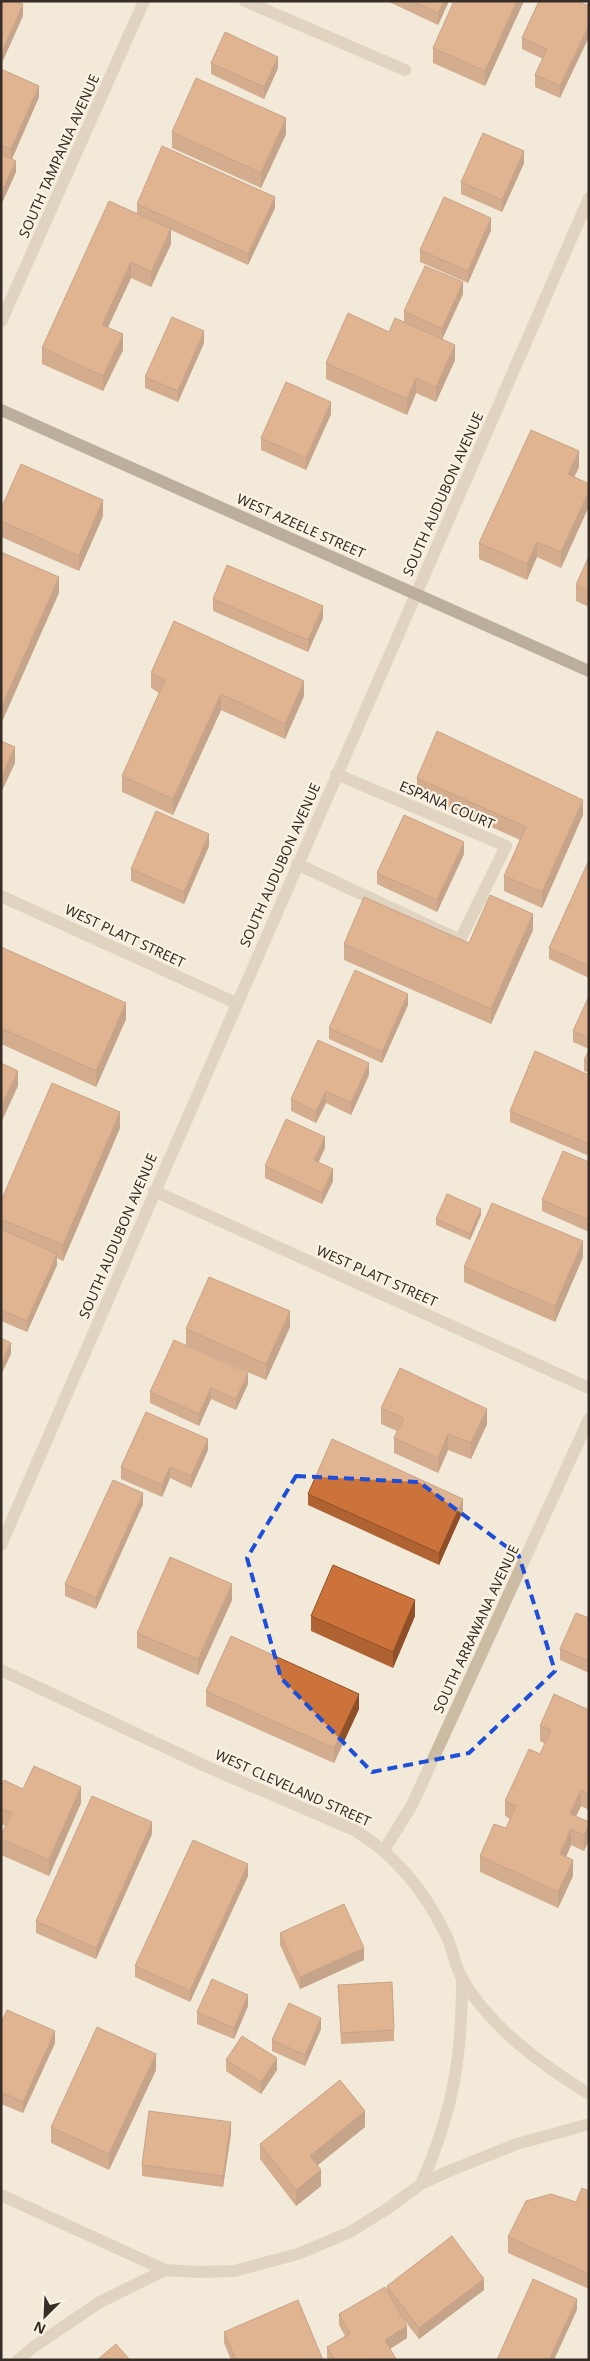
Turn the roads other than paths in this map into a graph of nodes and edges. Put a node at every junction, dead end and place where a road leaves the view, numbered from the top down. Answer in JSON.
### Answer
{"nodes":[{"id":1,"x":144,"y":1,"type":"edge"},
{"id":2,"x":245,"y":1,"type":"edge"},
{"id":3,"x":405,"y":70,"type":"dead end"},
{"id":4,"x":589,"y":198,"type":"edge"},
{"id":5,"x":1,"y":322,"type":"edge"},
{"id":6,"x":1,"y":410,"type":"edge"},
{"id":7,"x":415,"y":593,"type":"junction"},
{"id":8,"x":589,"y":671,"type":"edge"},
{"id":9,"x":336,"y":774,"type":"junction"},
{"id":10,"x":297,"y":864,"type":"junction"},
{"id":11,"x":1,"y":896,"type":"edge"},
{"id":12,"x":236,"y":1003,"type":"junction"},
{"id":13,"x":154,"y":1191,"type":"junction"},
{"id":14,"x":589,"y":1388,"type":"edge"},
{"id":15,"x":589,"y":1419,"type":"edge"},
{"id":16,"x":1,"y":1545,"type":"edge"},
{"id":17,"x":1,"y":1670,"type":"edge"},
{"id":18,"x":384,"y":1850,"type":"junction"},
{"id":19,"x":462,"y":1979,"type":"junction"},
{"id":20,"x":589,"y":2094,"type":"edge"},
{"id":21,"x":589,"y":2124,"type":"edge"},
{"id":22,"x":421,"y":2184,"type":"junction"},
{"id":23,"x":1,"y":2195,"type":"edge"},
{"id":24,"x":165,"y":2270,"type":"junction"},
{"id":25,"x":18,"y":2360,"type":"edge"}],
"edges":[{"from":1,"to":5,"type":"street","name":"SOUTH TAMPANIA AVENUE"},
{"from":2,"to":3,"type":"street"},
{"from":4,"to":7,"type":"street","name":"SOUTH AUDUBON AVENUE"},
{"from":6,"to":7,"type":"main road","name":"WEST AZEELE STREET"},
{"from":7,"to":8,"type":"main road","name":"WEST AZEELE STREET"},
{"from":7,"to":9,"type":"street","name":"SOUTH AUDUBON AVENUE"},
{"from":9,"to":10,"type":"street","name":"SOUTH AUDUBON AVENUE"},
{"from":9,"to":10,"type":"street","name":"ESPANA COURT"},
{"from":10,"to":12,"type":"street","name":"SOUTH AUDUBON AVENUE"},
{"from":11,"to":12,"type":"street","name":"WEST PLATT STREET"},
{"from":12,"to":13,"type":"street","name":"SOUTH AUDUBON AVENUE"},
{"from":13,"to":14,"type":"street","name":"WEST PLATT STREET"},
{"from":13,"to":16,"type":"street","name":"SOUTH AUDUBON AVENUE"},
{"from":15,"to":18,"type":"street","name":"SOUTH ARRAWANA AVENUE"},
{"from":17,"to":18,"type":"street","name":"WEST CLEVELAND STREET"},
{"from":18,"to":19,"type":"street","name":"WEST CLEVELAND STREET"},
{"from":19,"to":20,"type":"street","name":"WEST CLEVELAND STREET"},
{"from":19,"to":22,"type":"street"},
{"from":21,"to":22,"type":"street"},
{"from":22,"to":24,"type":"street"},
{"from":23,"to":24,"type":"street"},
{"from":24,"to":25,"type":"street"}]}
